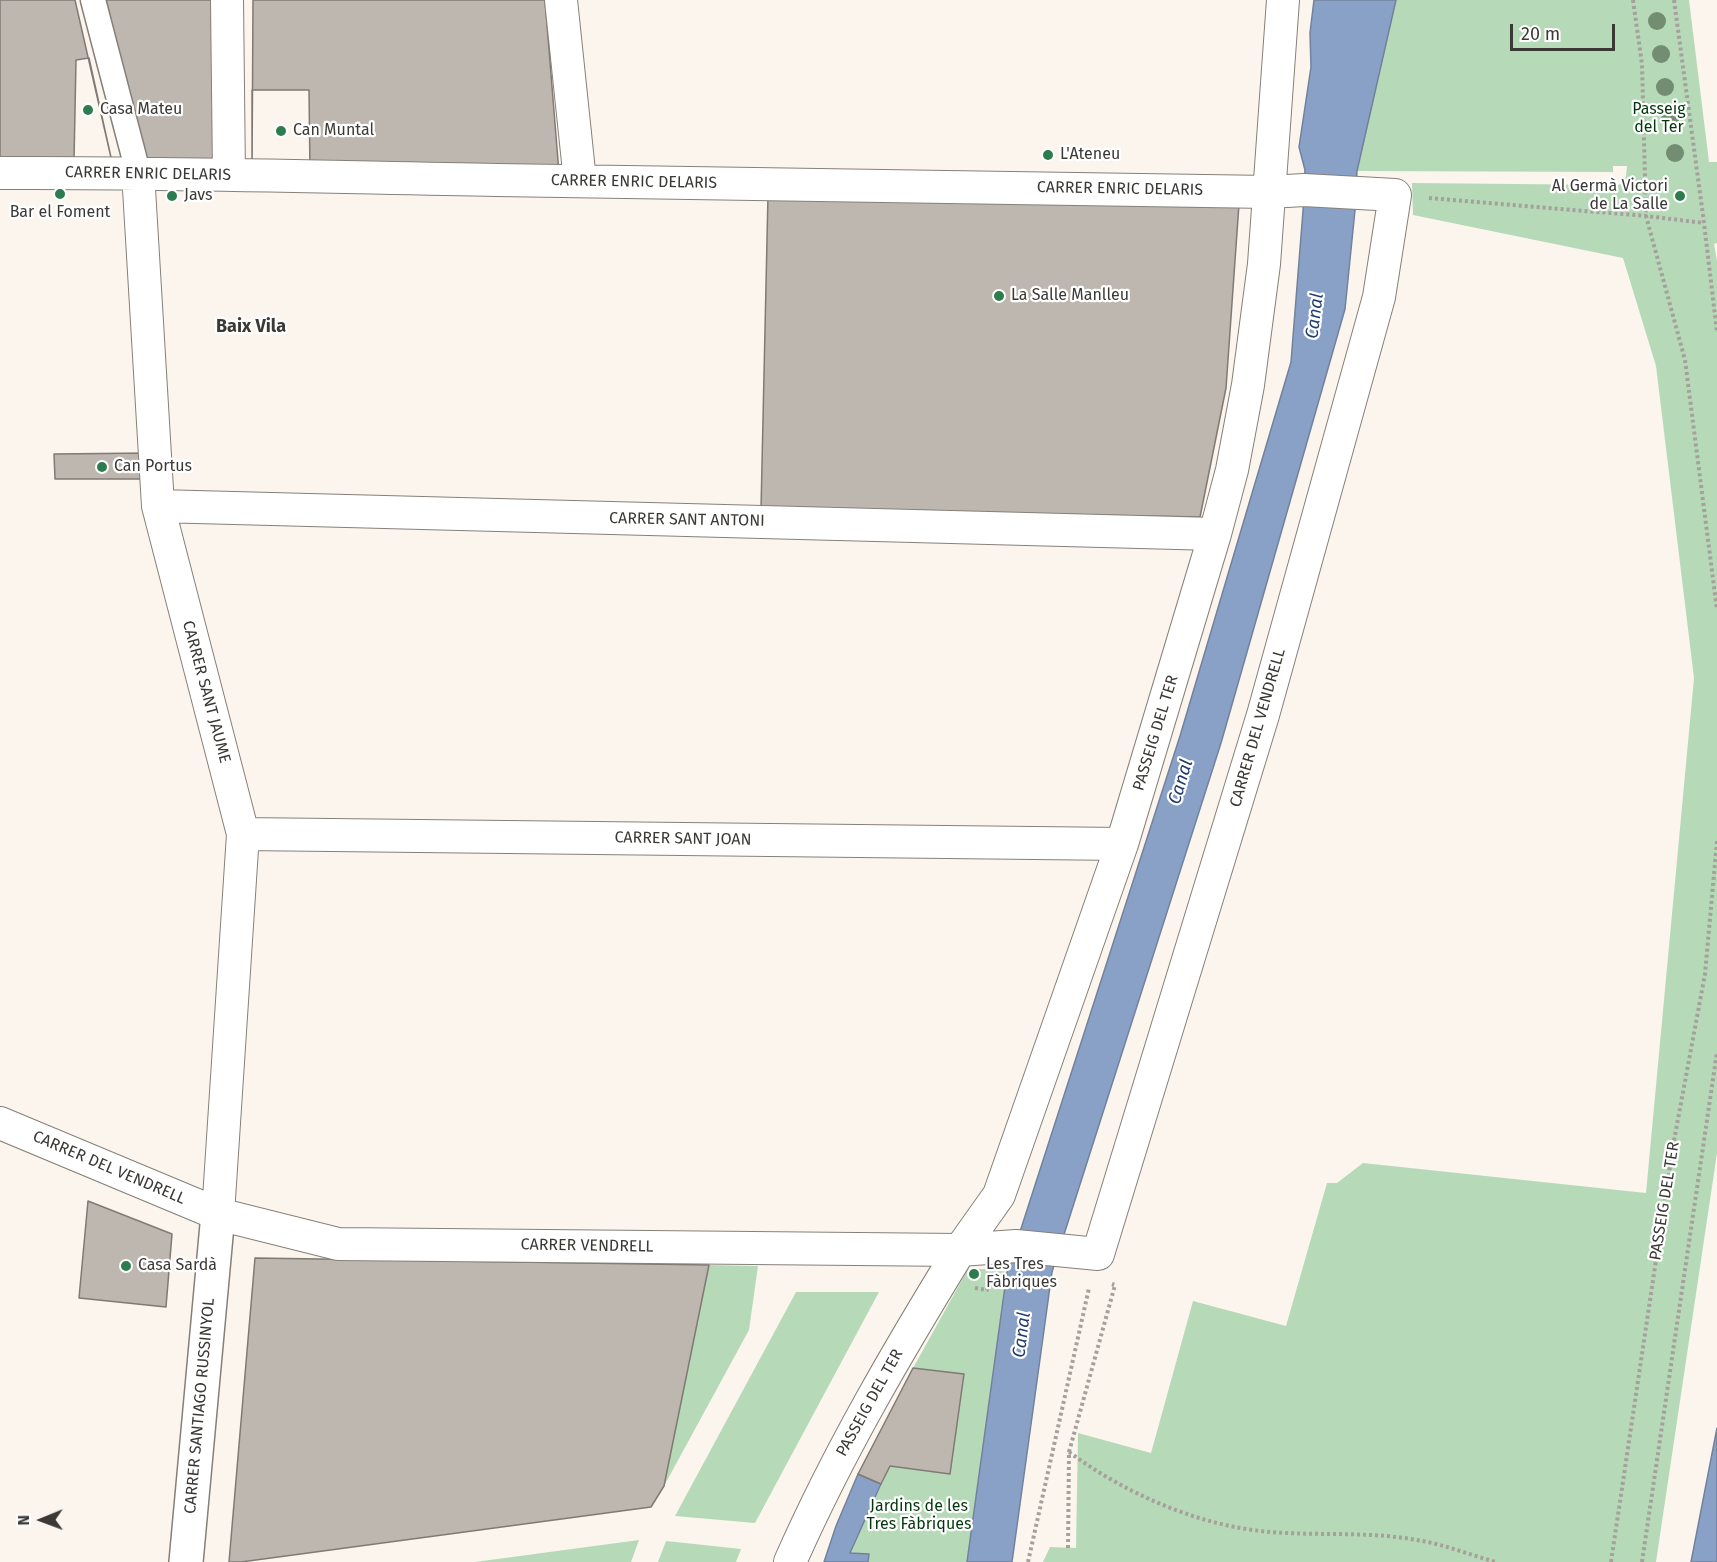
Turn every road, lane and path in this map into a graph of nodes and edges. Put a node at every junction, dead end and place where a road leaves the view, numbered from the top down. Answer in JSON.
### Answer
{"nodes":[{"id":1,"x":93,"y":0,"type":"edge"},
{"id":2,"x":227,"y":0,"type":"edge"},
{"id":3,"x":561,"y":0,"type":"edge"},
{"id":4,"x":1283,"y":0,"type":"edge"},
{"id":5,"x":1633,"y":0,"type":"edge"},
{"id":6,"x":1674,"y":0,"type":"edge"},
{"id":7,"x":138,"y":172,"type":"junction"},
{"id":8,"x":0,"y":173,"type":"edge"},
{"id":9,"x":229,"y":175,"type":"junction"},
{"id":10,"x":580,"y":181,"type":"junction"},
{"id":11,"x":1269,"y":192,"type":"junction"},
{"id":12,"x":1395,"y":195,"type":"junction"},
{"id":13,"x":1646,"y":216,"type":"junction"},
{"id":14,"x":1704,"y":223,"type":"junction"},
{"id":15,"x":1717,"y":332,"type":"edge"},
{"id":16,"x":158,"y":506,"type":"junction"},
{"id":17,"x":1215,"y":534,"type":"junction"},
{"id":18,"x":1717,"y":610,"type":"edge"},
{"id":19,"x":243,"y":834,"type":"junction"},
{"id":20,"x":1717,"y":841,"type":"edge"},
{"id":21,"x":1122,"y":844,"type":"junction"},
{"id":22,"x":1717,"y":1052,"type":"edge"},
{"id":23,"x":0,"y":1123,"type":"edge"},
{"id":24,"x":218,"y":1214,"type":"junction"},
{"id":25,"x":960,"y":1250,"type":"junction"},
{"id":26,"x":1091,"y":1280,"type":"dead end"},
{"id":27,"x":1115,"y":1285,"type":"dead end"},
{"id":28,"x":1069,"y":1452,"type":"junction"},
{"id":29,"x":1068,"y":1548,"type":"dead end"},
{"id":30,"x":186,"y":1562,"type":"edge"},
{"id":31,"x":790,"y":1562,"type":"edge"},
{"id":32,"x":1028,"y":1562,"type":"edge"},
{"id":33,"x":1496,"y":1562,"type":"edge"},
{"id":34,"x":1611,"y":1562,"type":"edge"},
{"id":35,"x":1642,"y":1562,"type":"edge"}],
"edges":[{"from":1,"to":7,"type":"street"},
{"from":2,"to":9,"type":"street"},
{"from":3,"to":10,"type":"street"},
{"from":4,"to":11,"type":"street","name":"PASSEIG DEL TER"},
{"from":5,"to":13,"type":"path"},
{"from":6,"to":14,"type":"path"},
{"from":7,"to":8,"type":"street","name":"CARRER ENRIC DELARIS"},
{"from":7,"to":9,"type":"street","name":"CARRER ENRIC DELARIS"},
{"from":7,"to":16,"type":"street","name":"CARRER SANT JAUME"},
{"from":9,"to":10,"type":"street","name":"CARRER ENRIC DELARIS"},
{"from":10,"to":11,"type":"street","name":"CARRER ENRIC DELARIS"},
{"from":11,"to":12,"type":"street"},
{"from":11,"to":17,"type":"street","name":"PASSEIG DEL TER"},
{"from":12,"to":13,"type":"path"},
{"from":12,"to":25,"type":"street","name":"CARRER DEL VENDRELL"},
{"from":13,"to":14,"type":"path"},
{"from":13,"to":18,"type":"path"},
{"from":14,"to":15,"type":"path"},
{"from":16,"to":17,"type":"street","name":"CARRER SANT ANTONI"},
{"from":16,"to":19,"type":"street","name":"CARRER SANT JAUME"},
{"from":17,"to":21,"type":"street","name":"PASSEIG DEL TER"},
{"from":19,"to":21,"type":"street","name":"CARRER SANT JOAN"},
{"from":19,"to":24,"type":"street","name":"CARRER SANT JAUME"},
{"from":20,"to":34,"type":"path","name":"PASSEIG DEL TER"},
{"from":21,"to":25,"type":"street","name":"PASSEIG DEL TER"},
{"from":22,"to":35,"type":"path","name":"PASSEIG DEL TER"},
{"from":23,"to":24,"type":"street","name":"CARRER DEL VENDRELL"},
{"from":24,"to":25,"type":"street","name":"CARRER VENDRELL"},
{"from":24,"to":30,"type":"street","name":"CARRER SANTIAGO RUSSINYOL"},
{"from":25,"to":31,"type":"street","name":"PASSEIG DEL TER"},
{"from":26,"to":32,"type":"path"},
{"from":27,"to":28,"type":"path"},
{"from":28,"to":29,"type":"path"},
{"from":28,"to":33,"type":"path"}]}
